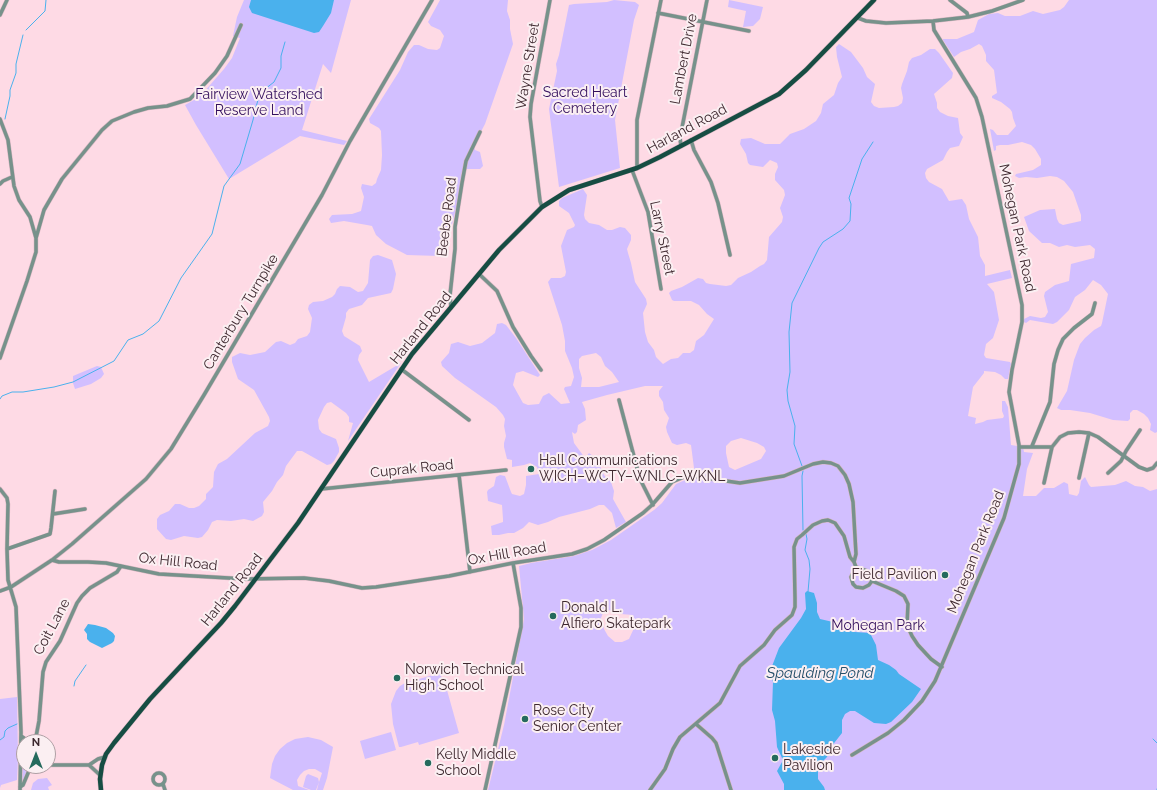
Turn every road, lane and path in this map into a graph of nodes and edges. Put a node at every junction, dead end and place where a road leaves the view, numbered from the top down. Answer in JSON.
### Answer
{"nodes":[{"id":1,"x":7,"y":0,"type":"edge"},
{"id":2,"x":432,"y":0,"type":"edge"},
{"id":3,"x":550,"y":0,"type":"edge"},
{"id":4,"x":661,"y":0,"type":"edge"},
{"id":5,"x":707,"y":0,"type":"edge"},
{"id":6,"x":874,"y":0,"type":"edge"},
{"id":7,"x":950,"y":0,"type":"edge"},
{"id":8,"x":1009,"y":0,"type":"edge"},
{"id":9,"x":1023,"y":0,"type":"edge"},
{"id":10,"x":1012,"y":4,"type":"junction"},
{"id":11,"x":658,"y":13,"type":"junction"},
{"id":12,"x":0,"y":15,"type":"edge"},
{"id":13,"x":968,"y":17,"type":"junction"},
{"id":14,"x":858,"y":18,"type":"junction"},
{"id":15,"x":933,"y":21,"type":"junction"},
{"id":16,"x":703,"y":22,"type":"junction"},
{"id":17,"x":241,"y":25,"type":"dead end"},
{"id":18,"x":749,"y":31,"type":"dead end"},
{"id":19,"x":0,"y":119,"type":"edge"},
{"id":20,"x":480,"y":132,"type":"dead end"},
{"id":21,"x":691,"y":140,"type":"junction"},
{"id":22,"x":681,"y":146,"type":"junction"},
{"id":23,"x":634,"y":169,"type":"junction"},
{"id":24,"x":12,"y":177,"type":"junction"},
{"id":25,"x":0,"y":184,"type":"edge"},
{"id":26,"x":542,"y":207,"type":"junction"},
{"id":27,"x":36,"y":238,"type":"junction"},
{"id":28,"x":730,"y":255,"type":"dead end"},
{"id":29,"x":479,"y":274,"type":"junction"},
{"id":30,"x":661,"y":288,"type":"dead end"},
{"id":31,"x":1096,"y":303,"type":"dead end"},
{"id":32,"x":451,"y":308,"type":"junction"},
{"id":33,"x":0,"y":358,"type":"edge"},
{"id":34,"x":401,"y":369,"type":"junction"},
{"id":35,"x":541,"y":370,"type":"dead end"},
{"id":36,"x":619,"y":400,"type":"dead end"},
{"id":37,"x":469,"y":420,"type":"dead end"},
{"id":38,"x":1140,"y":430,"type":"dead end"},
{"id":39,"x":1089,"y":433,"type":"junction"},
{"id":40,"x":1032,"y":446,"type":"junction"},
{"id":41,"x":1019,"y":447,"type":"junction"},
{"id":42,"x":1052,"y":447,"type":"junction"},
{"id":43,"x":1123,"y":456,"type":"junction"},
{"id":44,"x":1157,"y":463,"type":"edge"},
{"id":45,"x":506,"y":470,"type":"dead end"},
{"id":46,"x":1108,"y":473,"type":"dead end"},
{"id":47,"x":459,"y":475,"type":"junction"},
{"id":48,"x":1079,"y":478,"type":"dead end"},
{"id":49,"x":1044,"y":483,"type":"dead end"},
{"id":50,"x":0,"y":489,"type":"edge"},
{"id":51,"x":320,"y":489,"type":"junction"},
{"id":52,"x":55,"y":491,"type":"dead end"},
{"id":53,"x":652,"y":505,"type":"junction"},
{"id":54,"x":85,"y":508,"type":"dead end"},
{"id":55,"x":53,"y":514,"type":"junction"},
{"id":56,"x":7,"y":549,"type":"junction"},
{"id":57,"x":52,"y":560,"type":"junction"},
{"id":58,"x":854,"y":562,"type":"junction"},
{"id":59,"x":514,"y":563,"type":"junction"},
{"id":60,"x":121,"y":566,"type":"junction"},
{"id":61,"x":856,"y":567,"type":"junction"},
{"id":62,"x":470,"y":572,"type":"junction"},
{"id":63,"x":256,"y":580,"type":"junction"},
{"id":64,"x":872,"y":581,"type":"junction"},
{"id":65,"x":11,"y":588,"type":"junction"},
{"id":66,"x":0,"y":591,"type":"edge"},
{"id":67,"x":942,"y":667,"type":"junction"},
{"id":68,"x":696,"y":724,"type":"junction"},
{"id":69,"x":21,"y":734,"type":"edge"},
{"id":70,"x":37,"y":734,"type":"edge"},
{"id":71,"x":852,"y":755,"type":"dead end"},
{"id":72,"x":105,"y":757,"type":"junction"},
{"id":73,"x":56,"y":764,"type":"edge"},
{"id":74,"x":89,"y":765,"type":"junction"},
{"id":75,"x":20,"y":774,"type":"edge"},
{"id":76,"x":28,"y":774,"type":"edge"},
{"id":77,"x":100,"y":775,"type":"junction"},
{"id":78,"x":163,"y":784,"type":"dead end"},
{"id":79,"x":20,"y":789,"type":"edge"},
{"id":80,"x":101,"y":790,"type":"edge"},
{"id":81,"x":165,"y":790,"type":"edge"},
{"id":82,"x":485,"y":790,"type":"edge"},
{"id":83,"x":650,"y":790,"type":"edge"},
{"id":84,"x":731,"y":790,"type":"edge"}],
"edges":[{"from":1,"to":12,"type":"street"},
{"from":2,"to":57,"type":"street","name":"Canterbury Turnpike"},
{"from":3,"to":26,"type":"street","name":"Wayne Street"},
{"from":4,"to":11,"type":"street"},
{"from":5,"to":16,"type":"street","name":"Lambert Drive"},
{"from":6,"to":14,"type":"main road","name":"Harland Road"},
{"from":7,"to":13,"type":"street"},
{"from":8,"to":10,"type":"street"},
{"from":9,"to":10,"type":"street"},
{"from":10,"to":13,"type":"street"},
{"from":11,"to":16,"type":"street"},
{"from":11,"to":23,"type":"street"},
{"from":13,"to":15,"type":"street"},
{"from":14,"to":15,"type":"street"},
{"from":14,"to":21,"type":"main road","name":"Harland Road"},
{"from":15,"to":41,"type":"street","name":"Mohegan Park Road"},
{"from":16,"to":18,"type":"street"},
{"from":16,"to":22,"type":"street","name":"Lambert Drive"},
{"from":17,"to":27,"type":"street"},
{"from":19,"to":24,"type":"street"},
{"from":20,"to":32,"type":"street","name":"Beebe Road"},
{"from":21,"to":22,"type":"main road","name":"Harland Road"},
{"from":21,"to":28,"type":"street"},
{"from":22,"to":23,"type":"main road","name":"Harland Road"},
{"from":23,"to":26,"type":"main road","name":"Harland Road"},
{"from":23,"to":30,"type":"street","name":"Larry Street"},
{"from":24,"to":25,"type":"street"},
{"from":24,"to":27,"type":"street"},
{"from":26,"to":29,"type":"main road","name":"Harland Road"},
{"from":27,"to":33,"type":"street"},
{"from":29,"to":32,"type":"main road","name":"Harland Road"},
{"from":29,"to":35,"type":"street"},
{"from":31,"to":40,"type":"street"},
{"from":32,"to":34,"type":"main road","name":"Harland Road"},
{"from":34,"to":37,"type":"street"},
{"from":34,"to":51,"type":"main road","name":"Harland Road"},
{"from":36,"to":53,"type":"street"},
{"from":38,"to":43,"type":"street"},
{"from":39,"to":42,"type":"street"},
{"from":39,"to":43,"type":"street"},
{"from":39,"to":48,"type":"street"},
{"from":40,"to":41,"type":"street"},
{"from":40,"to":42,"type":"street"},
{"from":41,"to":67,"type":"street","name":"Mohegan Park Road"},
{"from":42,"to":49,"type":"street"},
{"from":43,"to":44,"type":"street"},
{"from":43,"to":46,"type":"street"},
{"from":45,"to":47,"type":"street","name":"Cuprak Road"},
{"from":47,"to":51,"type":"street","name":"Cuprak Road"},
{"from":47,"to":62,"type":"street"},
{"from":50,"to":56,"type":"street"},
{"from":51,"to":63,"type":"main road","name":"Harland Road"},
{"from":52,"to":55,"type":"street"},
{"from":53,"to":58,"type":"street","name":"Ox Hill Road"},
{"from":53,"to":59,"type":"street","name":"Ox Hill Road"},
{"from":54,"to":55,"type":"street"},
{"from":55,"to":56,"type":"street"},
{"from":56,"to":65,"type":"street"},
{"from":57,"to":60,"type":"street","name":"Ox Hill Road"},
{"from":57,"to":65,"type":"street","name":"Canterbury Turnpike"},
{"from":58,"to":61,"type":"street"},
{"from":58,"to":68,"type":"street"},
{"from":59,"to":62,"type":"street","name":"Ox Hill Road"},
{"from":59,"to":82,"type":"street"},
{"from":60,"to":63,"type":"street","name":"Ox Hill Road"},
{"from":60,"to":70,"type":"street","name":"Coit Lane"},
{"from":61,"to":64,"type":"street"},
{"from":61,"to":64,"type":"street"},
{"from":62,"to":63,"type":"street","name":"Ox Hill Road"},
{"from":63,"to":72,"type":"main road","name":"Harland Road"},
{"from":64,"to":67,"type":"street"},
{"from":65,"to":66,"type":"street","name":"Canterbury Turnpike"},
{"from":65,"to":69,"type":"street"},
{"from":67,"to":71,"type":"street","name":"Mohegan Park Road"},
{"from":68,"to":83,"type":"street"},
{"from":68,"to":84,"type":"street"},
{"from":72,"to":74,"type":"street"},
{"from":72,"to":77,"type":"main road","name":"Harland Road"},
{"from":73,"to":74,"type":"street"},
{"from":74,"to":77,"type":"street"},
{"from":75,"to":79,"type":"street"},
{"from":76,"to":79,"type":"street"},
{"from":77,"to":80,"type":"main road","name":"Harland Road"},
{"from":78,"to":81,"type":"street"}]}
